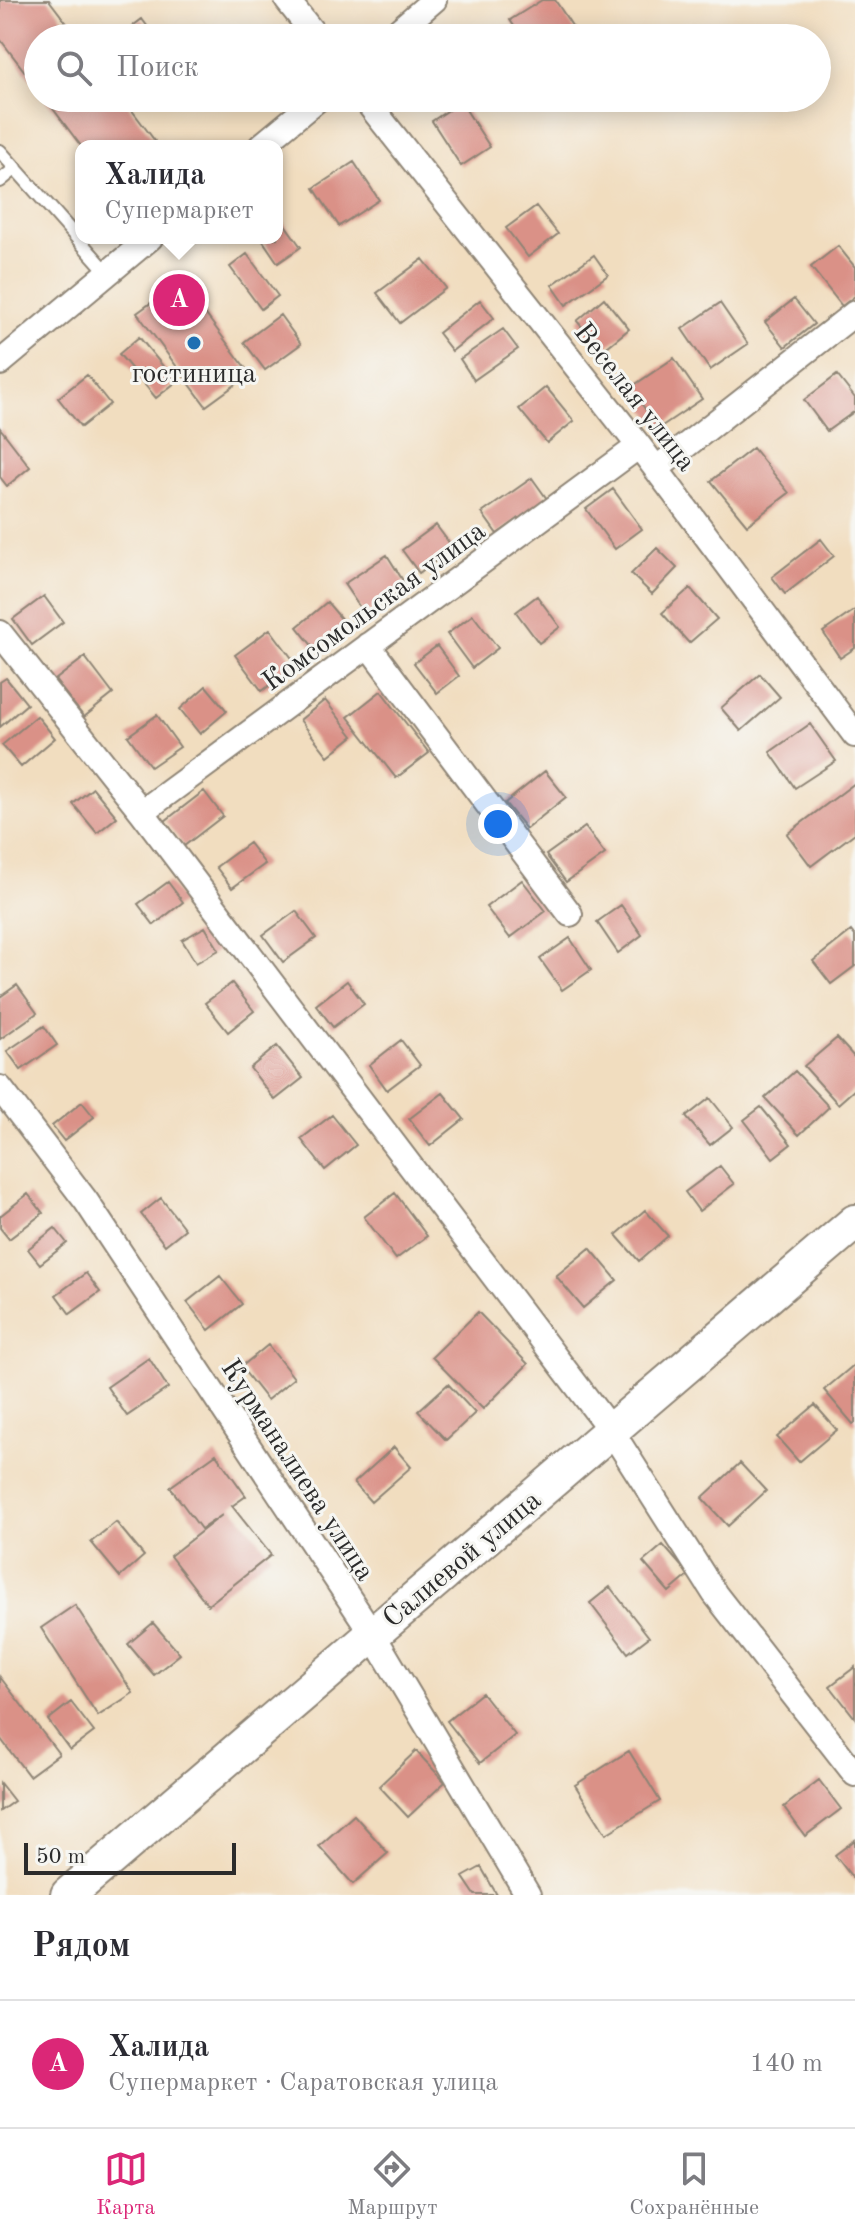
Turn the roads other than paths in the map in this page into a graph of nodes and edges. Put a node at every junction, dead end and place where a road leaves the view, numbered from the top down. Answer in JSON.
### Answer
{"nodes":[{"id":1,"x":287,"y":0,"type":"edge"},
{"id":2,"x":434,"y":0,"type":"edge"},
{"id":3,"x":306,"y":24,"type":"edge"},
{"id":4,"x":406,"y":24,"type":"edge"},
{"id":5,"x":302,"y":112,"type":"edge"},
{"id":6,"x":375,"y":112,"type":"edge"},
{"id":7,"x":268,"y":140,"type":"edge"},
{"id":8,"x":0,"y":151,"type":"edge"},
{"id":9,"x":16,"y":168,"type":"junction"},
{"id":10,"x":0,"y":181,"type":"edge"},
{"id":11,"x":75,"y":235,"type":"edge"},
{"id":12,"x":83,"y":244,"type":"edge"},
{"id":13,"x":143,"y":244,"type":"edge"},
{"id":14,"x":108,"y":273,"type":"junction"},
{"id":15,"x":855,"y":313,"type":"edge"},
{"id":16,"x":0,"y":363,"type":"edge"},
{"id":17,"x":639,"y":446,"type":"junction"},
{"id":18,"x":656,"y":469,"type":"junction"},
{"id":19,"x":0,"y":633,"type":"edge"},
{"id":20,"x":368,"y":645,"type":"junction"},
{"id":21,"x":855,"y":735,"type":"edge"},
{"id":22,"x":142,"y":812,"type":"junction"},
{"id":23,"x":570,"y":914,"type":"dead end"},
{"id":24,"x":0,"y":1088,"type":"edge"},
{"id":25,"x":855,"y":1222,"type":"edge"},
{"id":26,"x":612,"y":1432,"type":"junction"},
{"id":27,"x":372,"y":1633,"type":"junction"},
{"id":28,"x":855,"y":1774,"type":"edge"},
{"id":29,"x":68,"y":1895,"type":"edge"},
{"id":30,"x":528,"y":1895,"type":"edge"}],
"edges":[{"from":1,"to":3,"type":"street"},
{"from":2,"to":4,"type":"street"},
{"from":5,"to":7,"type":"street"},
{"from":6,"to":17,"type":"street","name":"Веселая улица"},
{"from":8,"to":9,"type":"lane"},
{"from":9,"to":10,"type":"lane"},
{"from":9,"to":11,"type":"lane"},
{"from":12,"to":14,"type":"lane"},
{"from":13,"to":14,"type":"street"},
{"from":14,"to":16,"type":"street"},
{"from":15,"to":18,"type":"street"},
{"from":17,"to":18,"type":"street","name":"Веселая улица"},
{"from":17,"to":20,"type":"street","name":"Комсомольская улица"},
{"from":18,"to":21,"type":"street","name":"Веселая улица"},
{"from":19,"to":22,"type":"street"},
{"from":20,"to":22,"type":"street","name":"Комсомольская улица"},
{"from":20,"to":23,"type":"street"},
{"from":22,"to":26,"type":"street"},
{"from":24,"to":27,"type":"street","name":"Курманалиева улица"},
{"from":25,"to":26,"type":"main road","name":"Салиевой улица"},
{"from":26,"to":27,"type":"main road","name":"Салиевой улица"},
{"from":26,"to":28,"type":"street"},
{"from":27,"to":29,"type":"main road","name":"Салиевой улица"},
{"from":27,"to":30,"type":"street","name":"Курманалиева улица"}]}
